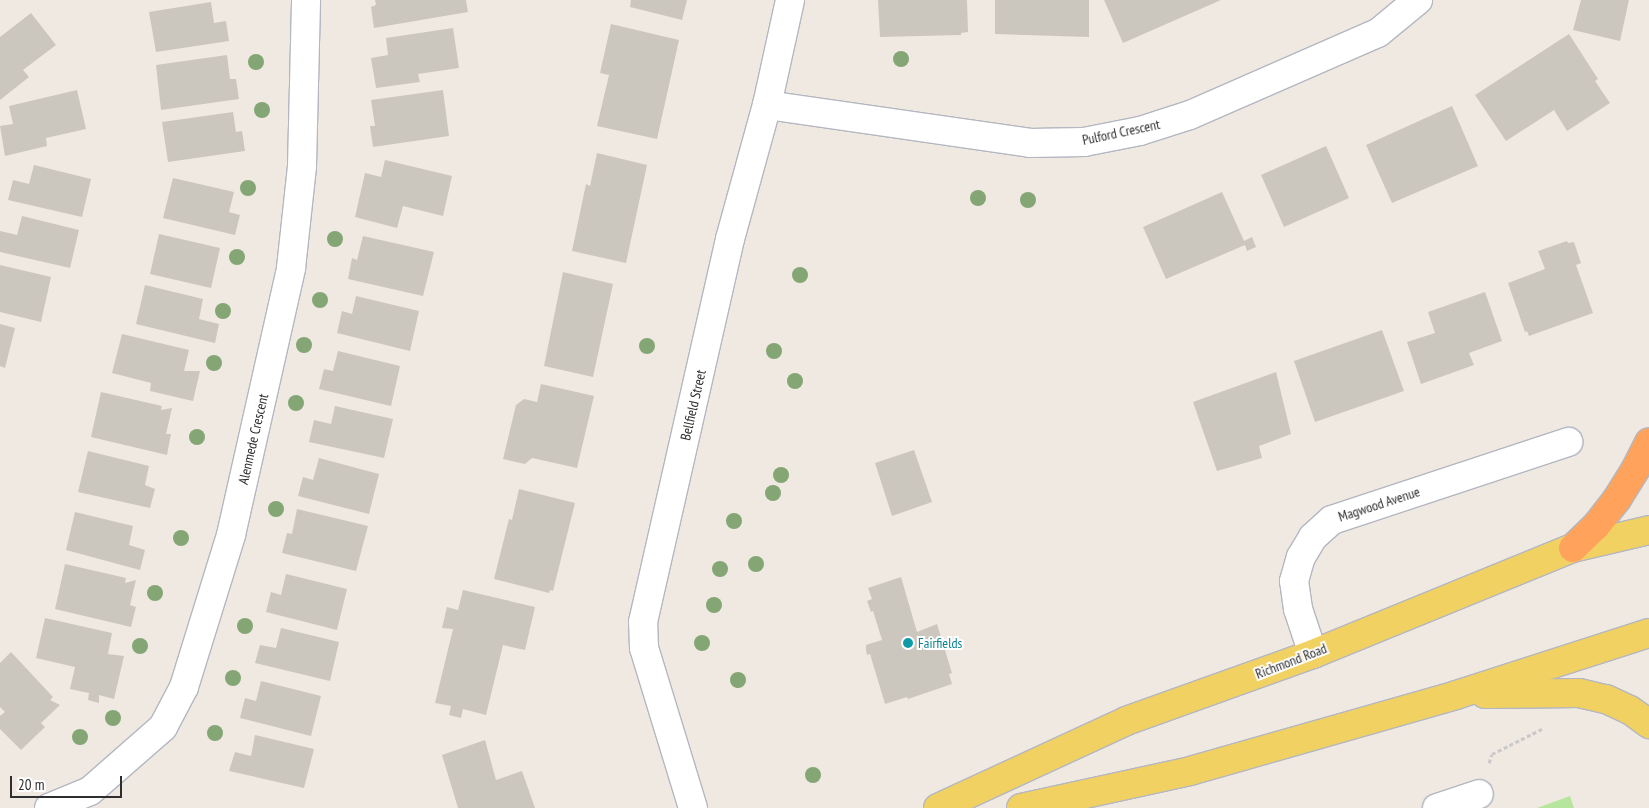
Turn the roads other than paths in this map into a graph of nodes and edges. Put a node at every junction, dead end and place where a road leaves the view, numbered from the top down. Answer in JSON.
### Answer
{"nodes":[{"id":1,"x":306,"y":0,"type":"edge"},
{"id":2,"x":790,"y":0,"type":"edge"},
{"id":3,"x":1418,"y":0,"type":"edge"},
{"id":4,"x":768,"y":105,"type":"junction"},
{"id":5,"x":1568,"y":442,"type":"dead end"},
{"id":6,"x":1649,"y":442,"type":"edge"},
{"id":7,"x":1649,"y":530,"type":"edge"},
{"id":8,"x":1573,"y":548,"type":"junction"},
{"id":9,"x":1649,"y":550,"type":"edge"},
{"id":10,"x":1649,"y":634,"type":"edge"},
{"id":11,"x":1313,"y":654,"type":"junction"},
{"id":12,"x":1456,"y":695,"type":"junction"},
{"id":13,"x":1649,"y":724,"type":"edge"},
{"id":14,"x":1479,"y":794,"type":"road end"},
{"id":15,"x":49,"y":808,"type":"edge"},
{"id":16,"x":693,"y":808,"type":"edge"},
{"id":17,"x":938,"y":808,"type":"edge"},
{"id":18,"x":1021,"y":808,"type":"edge"},
{"id":19,"x":1437,"y":808,"type":"edge"}],
"edges":[{"from":1,"to":15,"type":"street","name":"Alenmede Crescent"},
{"from":2,"to":4,"type":"street","name":"Bellfield Street"},
{"from":3,"to":4,"type":"street","name":"Pulford Crescent"},
{"from":4,"to":16,"type":"street","name":"Bellfield Street"},
{"from":5,"to":11,"type":"street","name":"Magwood Avenue"},
{"from":6,"to":8,"type":"highway"},
{"from":7,"to":8,"type":"main road","name":"Richmond Road"},
{"from":8,"to":9,"type":"main road"},
{"from":8,"to":11,"type":"main road","name":"Richmond Road"},
{"from":10,"to":12,"type":"main road"},
{"from":11,"to":17,"type":"main road","name":"Richmond Road"},
{"from":12,"to":13,"type":"main road"},
{"from":12,"to":18,"type":"main road"},
{"from":14,"to":19,"type":"street"}]}
